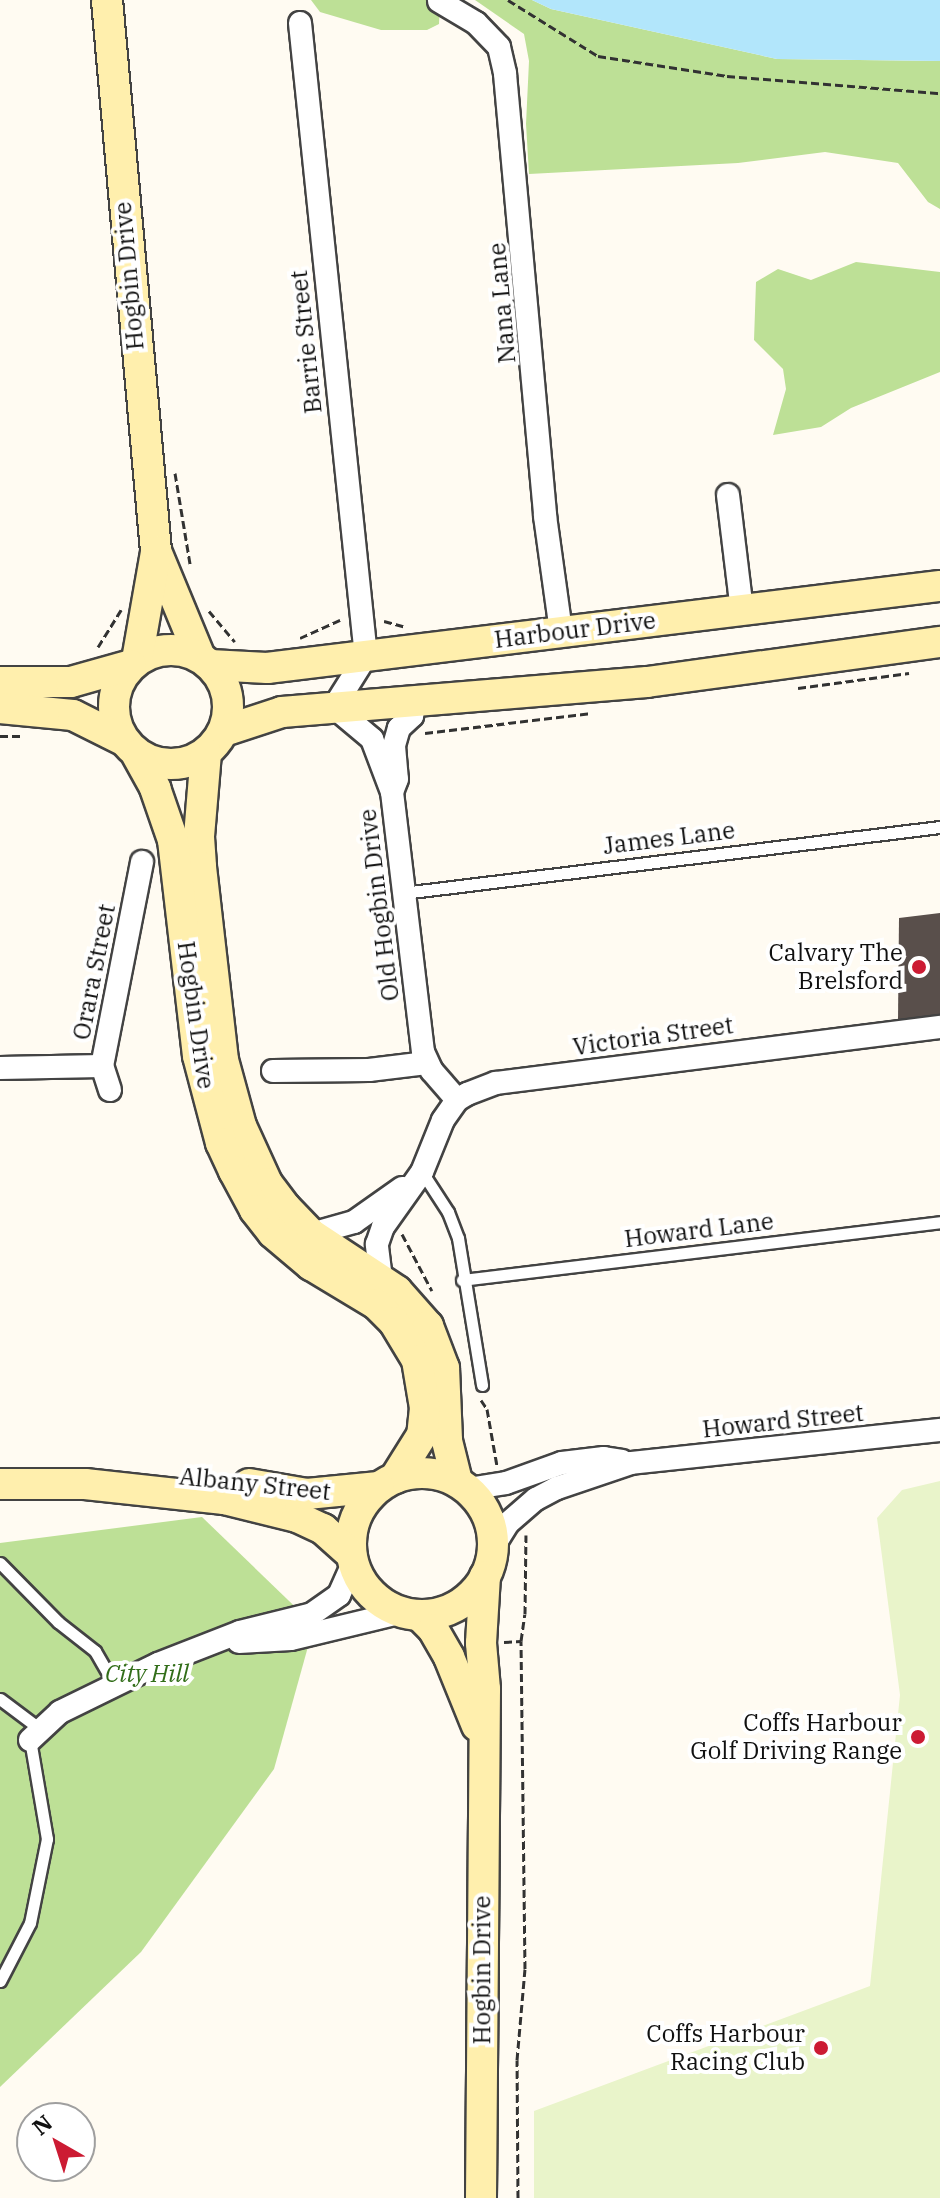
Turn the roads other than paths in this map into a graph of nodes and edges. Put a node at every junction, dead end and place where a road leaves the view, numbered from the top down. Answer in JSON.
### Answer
{"nodes":[{"id":1,"x":107,"y":0,"type":"edge"},
{"id":2,"x":439,"y":1,"type":"edge"},
{"id":3,"x":300,"y":23,"type":"dead end"},
{"id":4,"x":728,"y":495,"type":"dead end"},
{"id":5,"x":156,"y":551,"type":"junction"},
{"id":6,"x":940,"y":586,"type":"edge"},
{"id":7,"x":742,"y":610,"type":"junction"},
{"id":8,"x":561,"y":632,"type":"junction"},
{"id":9,"x":940,"y":642,"type":"edge"},
{"id":10,"x":366,"y":656,"type":"junction"},
{"id":11,"x":205,"y":661,"type":"junction"},
{"id":12,"x":134,"y":663,"type":"junction"},
{"id":13,"x":0,"y":682,"type":"edge"},
{"id":14,"x":415,"y":701,"type":"junction"},
{"id":15,"x":334,"y":707,"type":"junction"},
{"id":16,"x":0,"y":708,"type":"edge"},
{"id":17,"x":215,"y":742,"type":"junction"},
{"id":18,"x":130,"y":748,"type":"junction"},
{"id":19,"x":392,"y":792,"type":"junction"},
{"id":20,"x":940,"y":827,"type":"edge"},
{"id":21,"x":142,"y":862,"type":"dead end"},
{"id":22,"x":403,"y":893,"type":"junction"},
{"id":23,"x":940,"y":1027,"type":"edge"},
{"id":24,"x":427,"y":1063,"type":"junction"},
{"id":25,"x":102,"y":1066,"type":"junction"},
{"id":26,"x":0,"y":1068,"type":"edge"},
{"id":27,"x":273,"y":1071,"type":"dead end"},
{"id":28,"x":110,"y":1090,"type":"dead end"},
{"id":29,"x":457,"y":1100,"type":"junction"},
{"id":30,"x":422,"y":1172,"type":"junction"},
{"id":31,"x":940,"y":1222,"type":"edge"},
{"id":32,"x":311,"y":1234,"type":"junction"},
{"id":33,"x":381,"y":1279,"type":"junction"},
{"id":34,"x":462,"y":1280,"type":"junction"},
{"id":35,"x":482,"y":1385,"type":"dead end"},
{"id":36,"x":940,"y":1430,"type":"edge"},
{"id":37,"x":631,"y":1463,"type":"junction"},
{"id":38,"x":387,"y":1482,"type":"junction"},
{"id":39,"x":0,"y":1484,"type":"edge"},
{"id":40,"x":85,"y":1484,"type":"junction"},
{"id":41,"x":462,"y":1485,"type":"junction"},
{"id":42,"x":352,"y":1558,"type":"junction"},
{"id":43,"x":489,"y":1562,"type":"junction"},
{"id":44,"x":0,"y":1563,"type":"edge"},
{"id":45,"x":411,"y":1614,"type":"junction"},
{"id":46,"x":215,"y":1642,"type":"junction"},
{"id":47,"x":114,"y":1684,"type":"junction"},
{"id":48,"x":0,"y":1699,"type":"edge"},
{"id":49,"x":35,"y":1734,"type":"junction"},
{"id":50,"x":483,"y":1741,"type":"junction"},
{"id":51,"x":0,"y":1981,"type":"edge"},
{"id":52,"x":481,"y":2198,"type":"edge"}],
"edges":[{"from":1,"to":5,"type":"main road","name":"Hogbin Drive"},
{"from":2,"to":8,"type":"street","name":"Nana Lane"},
{"from":3,"to":10,"type":"street","name":"Barrie Street"},
{"from":4,"to":7,"type":"street"},
{"from":5,"to":11,"type":"main road","name":"Hogbin Drive"},
{"from":5,"to":12,"type":"main road","name":"Hogbin Drive"},
{"from":6,"to":7,"type":"main road","name":"Harbour Drive"},
{"from":7,"to":8,"type":"main road","name":"Harbour Drive"},
{"from":8,"to":10,"type":"main road","name":"Harbour Drive"},
{"from":9,"to":14,"type":"main road"},
{"from":10,"to":11,"type":"main road","name":"Harbour Drive"},
{"from":10,"to":15,"type":"street"},
{"from":11,"to":12,"type":"main road"},
{"from":11,"to":17,"type":"main road"},
{"from":12,"to":13,"type":"main road"},
{"from":12,"to":18,"type":"main road"},
{"from":14,"to":15,"type":"main road"},
{"from":14,"to":19,"type":"street","name":"Old Hogbin Drive"},
{"from":15,"to":17,"type":"main road"},
{"from":15,"to":19,"type":"street"},
{"from":16,"to":18,"type":"main road"},
{"from":17,"to":18,"type":"main road"},
{"from":17,"to":32,"type":"main road","name":"Hogbin Drive"},
{"from":18,"to":38,"type":"main road","name":"Hogbin Drive"},
{"from":19,"to":22,"type":"street","name":"Old Hogbin Drive"},
{"from":20,"to":22,"type":"lane","name":"James Lane"},
{"from":21,"to":25,"type":"street","name":"Orara Street"},
{"from":22,"to":24,"type":"street","name":"Old Hogbin Drive"},
{"from":23,"to":29,"type":"street","name":"Victoria Street"},
{"from":24,"to":27,"type":"street"},
{"from":24,"to":29,"type":"street"},
{"from":25,"to":26,"type":"street"},
{"from":25,"to":28,"type":"street","name":"Orara Street"},
{"from":29,"to":30,"type":"street"},
{"from":30,"to":32,"type":"street"},
{"from":30,"to":33,"type":"street"},
{"from":30,"to":34,"type":"lane"},
{"from":31,"to":34,"type":"lane","name":"Howard Lane"},
{"from":32,"to":33,"type":"main road","name":"Hogbin Drive"},
{"from":33,"to":41,"type":"main road","name":"Hogbin Drive"},
{"from":34,"to":35,"type":"lane"},
{"from":36,"to":37,"type":"street","name":"Howard Street"},
{"from":37,"to":41,"type":"street","name":"Howard Street"},
{"from":37,"to":43,"type":"street","name":"Howard Street"},
{"from":38,"to":40,"type":"main road","name":"Albany Street"},
{"from":38,"to":41,"type":"main road"},
{"from":38,"to":42,"type":"main road"},
{"from":39,"to":40,"type":"main road","name":"Albany Street"},
{"from":40,"to":42,"type":"main road","name":"Albany Street"},
{"from":41,"to":43,"type":"main road"},
{"from":42,"to":45,"type":"main road"},
{"from":42,"to":46,"type":"street"},
{"from":43,"to":45,"type":"main road"},
{"from":43,"to":50,"type":"main road","name":"Hogbin Drive"},
{"from":44,"to":47,"type":"lane"},
{"from":45,"to":46,"type":"street"},
{"from":45,"to":50,"type":"main road","name":"Hogbin Drive"},
{"from":46,"to":47,"type":"street"},
{"from":47,"to":49,"type":"street"},
{"from":48,"to":49,"type":"lane"},
{"from":49,"to":51,"type":"lane"},
{"from":50,"to":52,"type":"main road","name":"Hogbin Drive"}]}
